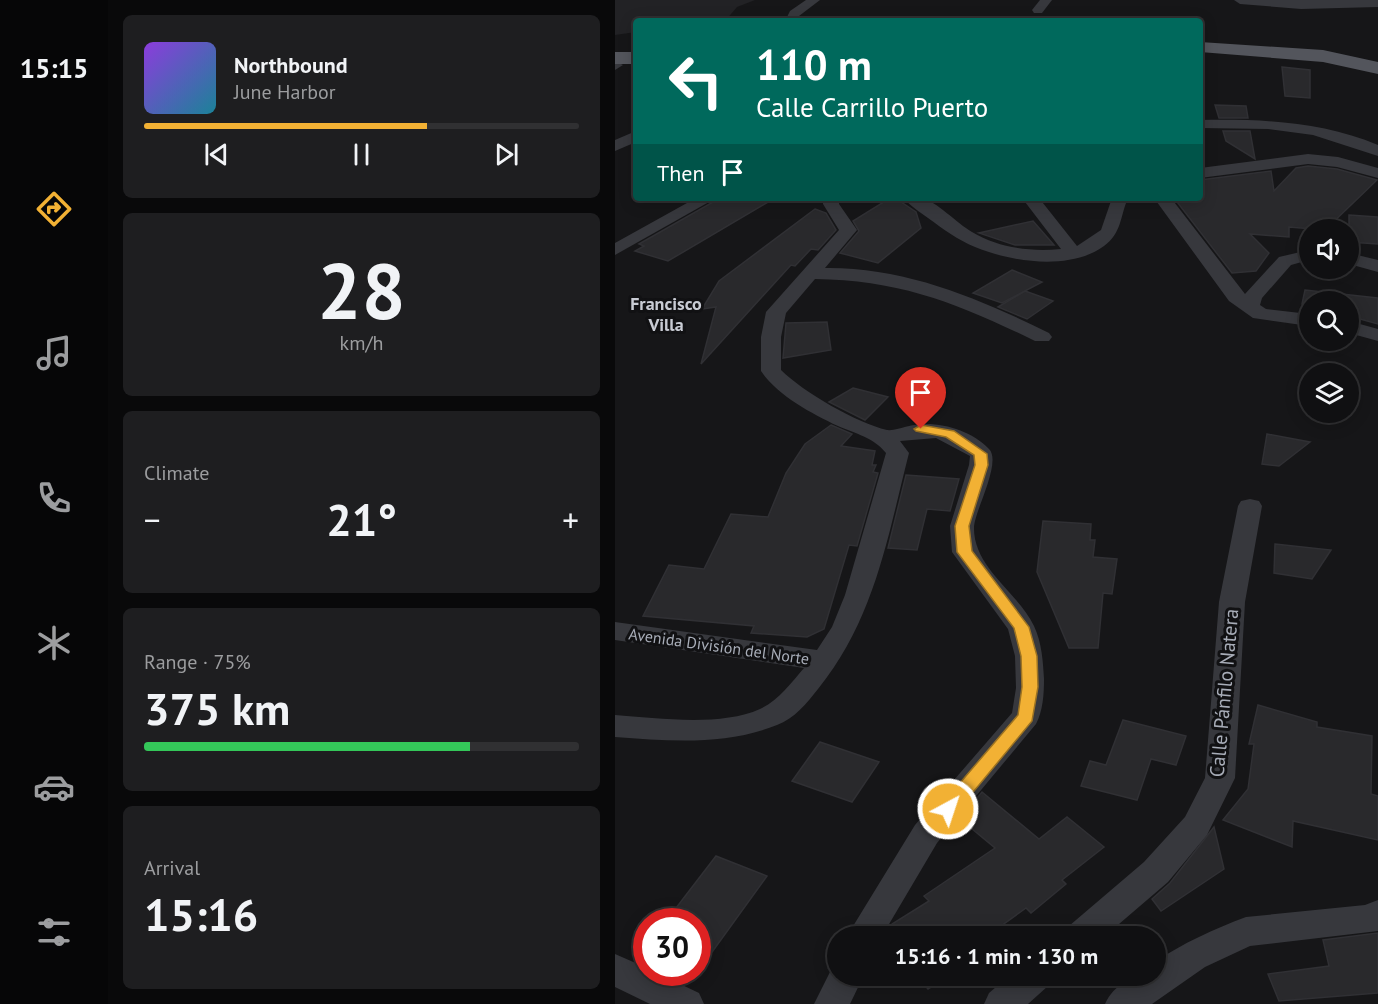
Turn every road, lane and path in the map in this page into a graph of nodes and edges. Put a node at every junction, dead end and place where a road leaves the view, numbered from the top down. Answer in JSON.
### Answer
{"nodes":[{"id":1,"x":814,"y":0,"type":"edge"},
{"id":2,"x":1240,"y":0,"type":"edge"},
{"id":3,"x":1357,"y":1,"type":"edge"},
{"id":4,"x":1378,"y":3,"type":"edge"},
{"id":5,"x":792,"y":18,"type":"edge"},
{"id":6,"x":1203,"y":41,"type":"edge"},
{"id":7,"x":1203,"y":46,"type":"edge"},
{"id":8,"x":633,"y":59,"type":"edge"},
{"id":9,"x":1378,"y":59,"type":"edge"},
{"id":10,"x":615,"y":63,"type":"edge"},
{"id":11,"x":633,"y":64,"type":"edge"},
{"id":12,"x":1378,"y":68,"type":"edge"},
{"id":13,"x":1203,"y":124,"type":"edge"},
{"id":14,"x":633,"y":137,"type":"edge"},
{"id":15,"x":615,"y":146,"type":"edge"},
{"id":16,"x":1378,"y":151,"type":"edge"},
{"id":17,"x":1378,"y":173,"type":"edge"},
{"id":18,"x":1203,"y":174,"type":"edge"},
{"id":19,"x":703,"y":201,"type":"edge"},
{"id":20,"x":831,"y":201,"type":"edge"},
{"id":21,"x":916,"y":201,"type":"edge"},
{"id":22,"x":1032,"y":201,"type":"edge"},
{"id":23,"x":1119,"y":201,"type":"edge"},
{"id":24,"x":1164,"y":201,"type":"edge"},
{"id":25,"x":615,"y":250,"type":"edge"},
{"id":26,"x":1073,"y":252,"type":"junction"},
{"id":27,"x":1299,"y":258,"type":"edge"},
{"id":28,"x":1359,"y":261,"type":"edge"},
{"id":29,"x":1378,"y":266,"type":"edge"},
{"id":30,"x":808,"y":273,"type":"junction"},
{"id":31,"x":1250,"y":306,"type":"junction"},
{"id":32,"x":1299,"y":319,"type":"edge"},
{"id":33,"x":1359,"y":330,"type":"edge"},
{"id":34,"x":1378,"y":335,"type":"edge"},
{"id":35,"x":1042,"y":337,"type":"dead end"},
{"id":36,"x":887,"y":437,"type":"junction"},
{"id":37,"x":1250,"y":506,"type":"dead end"},
{"id":38,"x":615,"y":631,"type":"edge"},
{"id":39,"x":824,"y":661,"type":"junction"},
{"id":40,"x":615,"y":726,"type":"edge"},
{"id":41,"x":1378,"y":914,"type":"edge"},
{"id":42,"x":870,"y":926,"type":"edge"},
{"id":43,"x":1093,"y":926,"type":"edge"},
{"id":44,"x":615,"y":970,"type":"edge"},
{"id":45,"x":841,"y":986,"type":"edge"},
{"id":46,"x":1023,"y":986,"type":"edge"},
{"id":47,"x":686,"y":1004,"type":"edge"},
{"id":48,"x":832,"y":1004,"type":"edge"},
{"id":49,"x":1002,"y":1004,"type":"edge"},
{"id":50,"x":1123,"y":1004,"type":"edge"}],
"edges":[{"from":1,"to":5,"type":"street"},
{"from":2,"to":3,"type":"street"},
{"from":3,"to":4,"type":"street"},
{"from":6,"to":9,"type":"main road"},
{"from":7,"to":12,"type":"main road"},
{"from":8,"to":10,"type":"main road"},
{"from":10,"to":11,"type":"main road"},
{"from":13,"to":16,"type":"street"},
{"from":14,"to":15,"type":"street"},
{"from":17,"to":18,"type":"street"},
{"from":19,"to":25,"type":"street"},
{"from":20,"to":30,"type":"street"},
{"from":21,"to":26,"type":"street"},
{"from":22,"to":26,"type":"street"},
{"from":23,"to":26,"type":"street"},
{"from":24,"to":31,"type":"street"},
{"from":27,"to":31,"type":"street"},
{"from":28,"to":29,"type":"street"},
{"from":30,"to":35,"type":"street"},
{"from":30,"to":36,"type":"street"},
{"from":31,"to":32,"type":"street"},
{"from":33,"to":34,"type":"street"},
{"from":36,"to":39,"type":"street","name":"Avenida División del Norte"},
{"from":36,"to":42,"type":"street"},
{"from":37,"to":43,"type":"street","name":"Calle Pánfilo Natera"},
{"from":38,"to":39,"type":"street","name":"Avenida División del Norte"},
{"from":39,"to":40,"type":"street","name":"Avenida División del Norte"},
{"from":41,"to":50,"type":"street"},
{"from":44,"to":47,"type":"street"},
{"from":45,"to":48,"type":"street"},
{"from":46,"to":49,"type":"street"}]}
